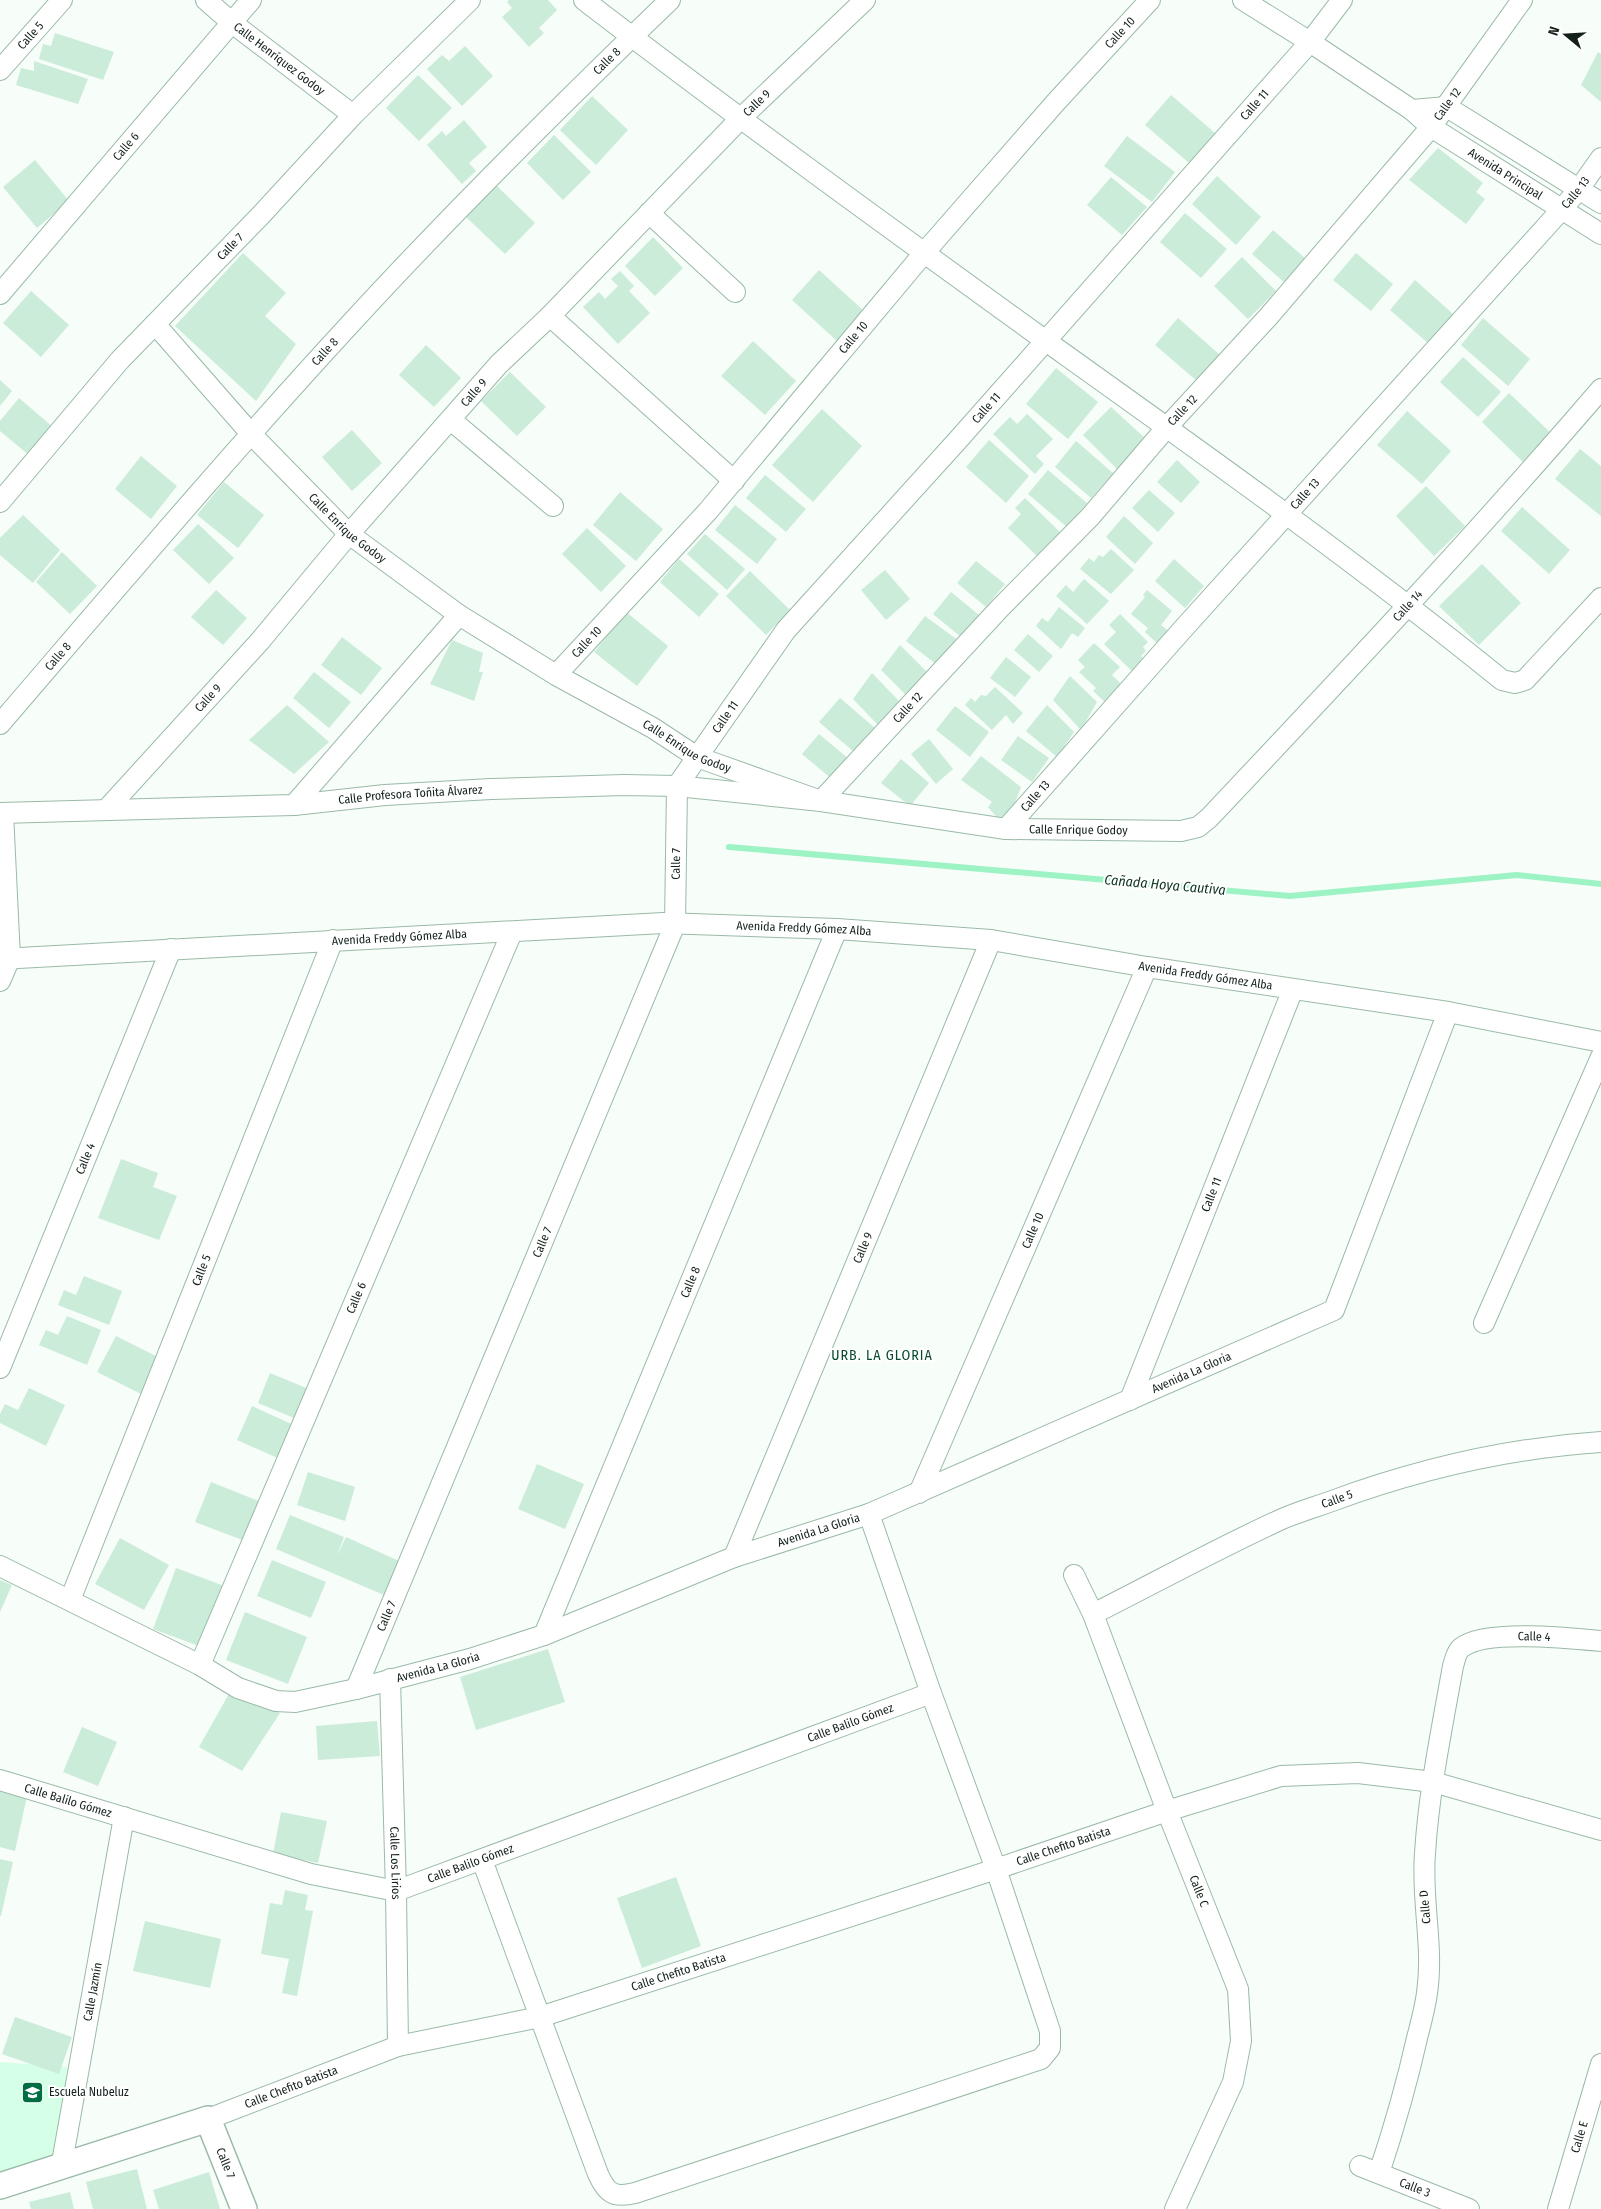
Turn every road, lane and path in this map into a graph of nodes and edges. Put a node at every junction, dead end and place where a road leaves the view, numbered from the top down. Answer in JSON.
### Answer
{"nodes":[{"id":1,"x":62,"y":0,"type":"edge"},
{"id":2,"x":206,"y":0,"type":"edge"},
{"id":3,"x":251,"y":0,"type":"edge"},
{"id":4,"x":470,"y":0,"type":"edge"},
{"id":5,"x":584,"y":0,"type":"edge"},
{"id":6,"x":670,"y":0,"type":"edge"},
{"id":7,"x":865,"y":0,"type":"edge"},
{"id":8,"x":1150,"y":0,"type":"edge"},
{"id":9,"x":1243,"y":0,"type":"edge"},
{"id":10,"x":1342,"y":0,"type":"edge"},
{"id":11,"x":1522,"y":0,"type":"edge"},
{"id":12,"x":231,"y":22,"type":"junction"},
{"id":13,"x":632,"y":37,"type":"junction"},
{"id":14,"x":1310,"y":42,"type":"junction"},
{"id":15,"x":0,"y":70,"type":"edge"},
{"id":16,"x":1447,"y":107,"type":"junction"},
{"id":17,"x":1412,"y":110,"type":"junction"},
{"id":18,"x":353,"y":115,"type":"junction"},
{"id":19,"x":740,"y":119,"type":"junction"},
{"id":20,"x":1431,"y":128,"type":"junction"},
{"id":21,"x":1601,"y":158,"type":"edge"},
{"id":22,"x":1579,"y":189,"type":"junction"},
{"id":23,"x":1601,"y":203,"type":"edge"},
{"id":24,"x":1562,"y":209,"type":"junction"},
{"id":25,"x":648,"y":213,"type":"junction"},
{"id":26,"x":1601,"y":234,"type":"edge"},
{"id":27,"x":924,"y":253,"type":"junction"},
{"id":28,"x":735,"y":292,"type":"dead end"},
{"id":29,"x":0,"y":294,"type":"edge"},
{"id":30,"x":550,"y":316,"type":"junction"},
{"id":31,"x":155,"y":324,"type":"junction"},
{"id":32,"x":1046,"y":341,"type":"junction"},
{"id":33,"x":1601,"y":389,"type":"edge"},
{"id":34,"x":451,"y":420,"type":"junction"},
{"id":35,"x":1167,"y":427,"type":"junction"},
{"id":36,"x":252,"y":435,"type":"junction"},
{"id":37,"x":734,"y":481,"type":"junction"},
{"id":38,"x":0,"y":502,"type":"edge"},
{"id":39,"x":553,"y":506,"type":"dead end"},
{"id":40,"x":1286,"y":515,"type":"junction"},
{"id":41,"x":349,"y":534,"type":"junction"},
{"id":42,"x":1601,"y":598,"type":"edge"},
{"id":43,"x":1407,"y":604,"type":"junction"},
{"id":44,"x":459,"y":615,"type":"junction"},
{"id":45,"x":556,"y":675,"type":"junction"},
{"id":46,"x":0,"y":724,"type":"edge"},
{"id":47,"x":697,"y":757,"type":"junction"},
{"id":48,"x":677,"y":786,"type":"junction"},
{"id":49,"x":821,"y":801,"type":"junction"},
{"id":50,"x":294,"y":805,"type":"junction"},
{"id":51,"x":107,"y":809,"type":"junction"},
{"id":52,"x":1,"y":813,"type":"edge"},
{"id":53,"x":1209,"y":818,"type":"joint"},
{"id":54,"x":1006,"y":829,"type":"junction"},
{"id":55,"x":675,"y":924,"type":"junction"},
{"id":56,"x":837,"y":929,"type":"junction"},
{"id":57,"x":512,"y":932,"type":"junction"},
{"id":58,"x":333,"y":940,"type":"junction"},
{"id":59,"x":991,"y":940,"type":"junction"},
{"id":60,"x":171,"y":949,"type":"junction"},
{"id":61,"x":5,"y":958,"type":"edge"},
{"id":62,"x":1147,"y":967,"type":"junction"},
{"id":63,"x":0,"y":981,"type":"edge"},
{"id":64,"x":1293,"y":989,"type":"junction"},
{"id":65,"x":1448,"y":1012,"type":"junction"},
{"id":66,"x":1601,"y":1042,"type":"edge"},
{"id":67,"x":1601,"y":1057,"type":"edge"},
{"id":68,"x":1484,"y":1323,"type":"dead end"},
{"id":69,"x":0,"y":1368,"type":"edge"},
{"id":70,"x":1130,"y":1400,"type":"junction"},
{"id":71,"x":1601,"y":1442,"type":"edge"},
{"id":72,"x":919,"y":1493,"type":"junction"},
{"id":73,"x":869,"y":1514,"type":"junction"},
{"id":74,"x":734,"y":1557,"type":"junction"},
{"id":75,"x":0,"y":1566,"type":"edge"},
{"id":76,"x":1074,"y":1575,"type":"dead end"},
{"id":77,"x":70,"y":1600,"type":"junction"},
{"id":78,"x":1092,"y":1614,"type":"junction"},
{"id":79,"x":544,"y":1635,"type":"junction"},
{"id":80,"x":1601,"y":1642,"type":"edge"},
{"id":81,"x":1469,"y":1643,"type":"joint"},
{"id":82,"x":200,"y":1665,"type":"junction"},
{"id":83,"x":390,"y":1679,"type":"junction"},
{"id":84,"x":356,"y":1689,"type":"junction"},
{"id":85,"x":931,"y":1693,"type":"junction"},
{"id":86,"x":0,"y":1780,"type":"edge"},
{"id":87,"x":1433,"y":1782,"type":"junction"},
{"id":88,"x":1166,"y":1811,"type":"junction"},
{"id":89,"x":124,"y":1817,"type":"junction"},
{"id":90,"x":1601,"y":1830,"type":"edge"},
{"id":91,"x":482,"y":1860,"type":"junction"},
{"id":92,"x":996,"y":1869,"type":"junction"},
{"id":93,"x":396,"y":1891,"type":"junction"},
{"id":94,"x":540,"y":2017,"type":"junction"},
{"id":95,"x":398,"y":2046,"type":"junction"},
{"id":96,"x":1601,"y":2064,"type":"edge"},
{"id":97,"x":208,"y":2119,"type":"junction"},
{"id":98,"x":1360,"y":2166,"type":"dead end"},
{"id":99,"x":61,"y":2168,"type":"junction"},
{"id":100,"x":1379,"y":2173,"type":"junction"},
{"id":101,"x":0,"y":2186,"type":"edge"},
{"id":102,"x":244,"y":2209,"type":"edge"},
{"id":103,"x":1175,"y":2209,"type":"edge"},
{"id":104,"x":1469,"y":2209,"type":"edge"},
{"id":105,"x":1558,"y":2209,"type":"edge"}],
"edges":[{"from":1,"to":15,"type":"street","name":"Calle 5"},
{"from":2,"to":12,"type":"street","name":"Calle Henríquez Godoy"},
{"from":3,"to":12,"type":"street","name":"Calle 6"},
{"from":4,"to":18,"type":"street","name":"Calle 7"},
{"from":5,"to":13,"type":"street"},
{"from":6,"to":13,"type":"street","name":"Calle 8"},
{"from":7,"to":19,"type":"street","name":"Calle 9"},
{"from":8,"to":27,"type":"street","name":"Calle 10"},
{"from":9,"to":14,"type":"street","name":"Avenida Principal"},
{"from":10,"to":14,"type":"street","name":"Calle 11"},
{"from":11,"to":16,"type":"street","name":"Calle 12"},
{"from":12,"to":18,"type":"street","name":"Calle Henríquez Godoy"},
{"from":12,"to":29,"type":"street","name":"Calle 6"},
{"from":13,"to":19,"type":"street"},
{"from":13,"to":36,"type":"street","name":"Calle 8"},
{"from":14,"to":17,"type":"street","name":"Avenida Principal"},
{"from":14,"to":32,"type":"street","name":"Calle 11"},
{"from":16,"to":17,"type":"street"},
{"from":16,"to":20,"type":"street","name":"Calle 12"},
{"from":16,"to":22,"type":"street","name":"Avenida Principal"},
{"from":17,"to":20,"type":"street","name":"Avenida Principal"},
{"from":18,"to":31,"type":"street","name":"Calle 7"},
{"from":19,"to":25,"type":"street","name":"Calle 9"},
{"from":19,"to":27,"type":"street"},
{"from":20,"to":24,"type":"street","name":"Avenida Principal"},
{"from":20,"to":35,"type":"street","name":"Calle 12"},
{"from":21,"to":22,"type":"street","name":"Calle 13"},
{"from":22,"to":23,"type":"street","name":"Avenida Principal"},
{"from":22,"to":24,"type":"street","name":"Calle 13"},
{"from":24,"to":26,"type":"street","name":"Avenida Principal"},
{"from":24,"to":40,"type":"street","name":"Calle 13"},
{"from":25,"to":28,"type":"street"},
{"from":25,"to":30,"type":"street","name":"Calle 9"},
{"from":27,"to":32,"type":"street"},
{"from":27,"to":37,"type":"street","name":"Calle 10"},
{"from":30,"to":34,"type":"street","name":"Calle 9"},
{"from":30,"to":37,"type":"street"},
{"from":31,"to":36,"type":"street","name":"Calle Enrique Godoy"},
{"from":31,"to":38,"type":"street","name":"Calle 7"},
{"from":32,"to":35,"type":"street"},
{"from":32,"to":47,"type":"street","name":"Calle 11"},
{"from":33,"to":43,"type":"street","name":"Calle 14"},
{"from":34,"to":39,"type":"street"},
{"from":34,"to":41,"type":"street","name":"Calle 9"},
{"from":35,"to":40,"type":"street"},
{"from":35,"to":49,"type":"street","name":"Calle 12"},
{"from":36,"to":41,"type":"street","name":"Calle Enrique Godoy"},
{"from":36,"to":46,"type":"street","name":"Calle 8"},
{"from":37,"to":45,"type":"street","name":"Calle 10"},
{"from":40,"to":43,"type":"street"},
{"from":40,"to":54,"type":"street","name":"Calle 13"},
{"from":41,"to":44,"type":"street","name":"Calle Enrique Godoy"},
{"from":41,"to":51,"type":"street","name":"Calle 9"},
{"from":42,"to":43,"type":"street"},
{"from":43,"to":53,"type":"street","name":"Calle 14"},
{"from":44,"to":45,"type":"street","name":"Calle Enrique Godoy"},
{"from":44,"to":50,"type":"street"},
{"from":45,"to":47,"type":"street","name":"Calle Enrique Godoy"},
{"from":47,"to":48,"type":"street","name":"Calle 11"},
{"from":47,"to":49,"type":"street","name":"Calle Enrique Godoy"},
{"from":48,"to":49,"type":"street","name":"Calle Profesora Toñita Álvarez"},
{"from":48,"to":50,"type":"street","name":"Calle Profesora Toñita Álvarez"},
{"from":48,"to":55,"type":"street","name":"Calle 7"},
{"from":49,"to":54,"type":"street","name":"Calle Enrique Godoy"},
{"from":50,"to":51,"type":"street","name":"Calle Profesora Toñita Álvarez"},
{"from":51,"to":52,"type":"street","name":"Calle Profesora Toñita Álvarez"},
{"from":52,"to":61,"type":"street"},
{"from":53,"to":54,"type":"street","name":"Calle Enrique Godoy"},
{"from":55,"to":56,"type":"street","name":"Avenida Freddy Gómez Alba"},
{"from":55,"to":57,"type":"street","name":"Avenida Freddy Gómez Alba"},
{"from":55,"to":84,"type":"street","name":"Calle 7"},
{"from":56,"to":59,"type":"street","name":"Avenida Freddy Gómez Alba"},
{"from":56,"to":79,"type":"street","name":"Calle 8"},
{"from":57,"to":58,"type":"street","name":"Avenida Freddy Gómez Alba"},
{"from":57,"to":82,"type":"street","name":"Calle 6"},
{"from":58,"to":60,"type":"street","name":"Avenida Freddy Gómez Alba"},
{"from":58,"to":77,"type":"street","name":"Calle 5"},
{"from":59,"to":62,"type":"street","name":"Avenida Freddy Gómez Alba"},
{"from":59,"to":74,"type":"street","name":"Calle 9"},
{"from":60,"to":61,"type":"street","name":"Avenida Freddy Gómez Alba"},
{"from":60,"to":69,"type":"street","name":"Calle 4"},
{"from":61,"to":63,"type":"street"},
{"from":62,"to":64,"type":"street","name":"Avenida Freddy Gómez Alba"},
{"from":62,"to":72,"type":"street","name":"Calle 10"},
{"from":64,"to":65,"type":"street","name":"Avenida Freddy Gómez Alba"},
{"from":64,"to":70,"type":"street","name":"Calle 11"},
{"from":65,"to":66,"type":"street","name":"Avenida Freddy Gómez Alba"},
{"from":65,"to":70,"type":"street","name":"Avenida La Gloria"},
{"from":67,"to":68,"type":"street"},
{"from":70,"to":72,"type":"street","name":"Avenida La Gloria"},
{"from":71,"to":78,"type":"street","name":"Calle 5"},
{"from":72,"to":73,"type":"street","name":"Avenida La Gloria"},
{"from":73,"to":74,"type":"street","name":"Avenida La Gloria"},
{"from":73,"to":85,"type":"street"},
{"from":74,"to":79,"type":"street","name":"Avenida La Gloria"},
{"from":75,"to":77,"type":"street","name":"Avenida La Gloria"},
{"from":76,"to":78,"type":"street","name":"Calle C"},
{"from":77,"to":82,"type":"street","name":"Avenida La Gloria"},
{"from":78,"to":88,"type":"street","name":"Calle C"},
{"from":79,"to":83,"type":"street","name":"Avenida La Gloria"},
{"from":80,"to":81,"type":"street","name":"Calle 4"},
{"from":81,"to":87,"type":"street","name":"Calle D"},
{"from":82,"to":84,"type":"street","name":"Avenida La Gloria"},
{"from":83,"to":84,"type":"street","name":"Avenida La Gloria"},
{"from":83,"to":93,"type":"street","name":"Calle Los Lirios"},
{"from":85,"to":91,"type":"street","name":"Calle Balilo Gómez"},
{"from":85,"to":92,"type":"street"},
{"from":86,"to":89,"type":"street","name":"Calle Balilo Gómez"},
{"from":87,"to":88,"type":"street","name":"Calle Chefito Batista"},
{"from":87,"to":90,"type":"street","name":"Calle Chefito Batista"},
{"from":87,"to":100,"type":"street","name":"Calle D"},
{"from":88,"to":92,"type":"street","name":"Calle Chefito Batista"},
{"from":88,"to":103,"type":"street","name":"Calle C"},
{"from":89,"to":93,"type":"street","name":"Calle Balilo Gómez"},
{"from":89,"to":99,"type":"street","name":"Calle Jazmín"},
{"from":91,"to":93,"type":"street","name":"Calle Balilo Gómez"},
{"from":91,"to":94,"type":"street"},
{"from":92,"to":94,"type":"street","name":"Calle Chefito Batista"},
{"from":92,"to":94,"type":"street"},
{"from":93,"to":95,"type":"street","name":"Calle Los Lirios"},
{"from":94,"to":95,"type":"street","name":"Calle Chefito Batista"},
{"from":95,"to":97,"type":"street","name":"Calle Chefito Batista"},
{"from":96,"to":105,"type":"street","name":"Calle E"},
{"from":97,"to":99,"type":"street","name":"Calle Chefito Batista"},
{"from":97,"to":102,"type":"street","name":"Calle 7"},
{"from":98,"to":100,"type":"street","name":"Calle 3"},
{"from":99,"to":101,"type":"street","name":"Calle Chefito Batista"},
{"from":100,"to":104,"type":"street","name":"Calle 3"}]}
